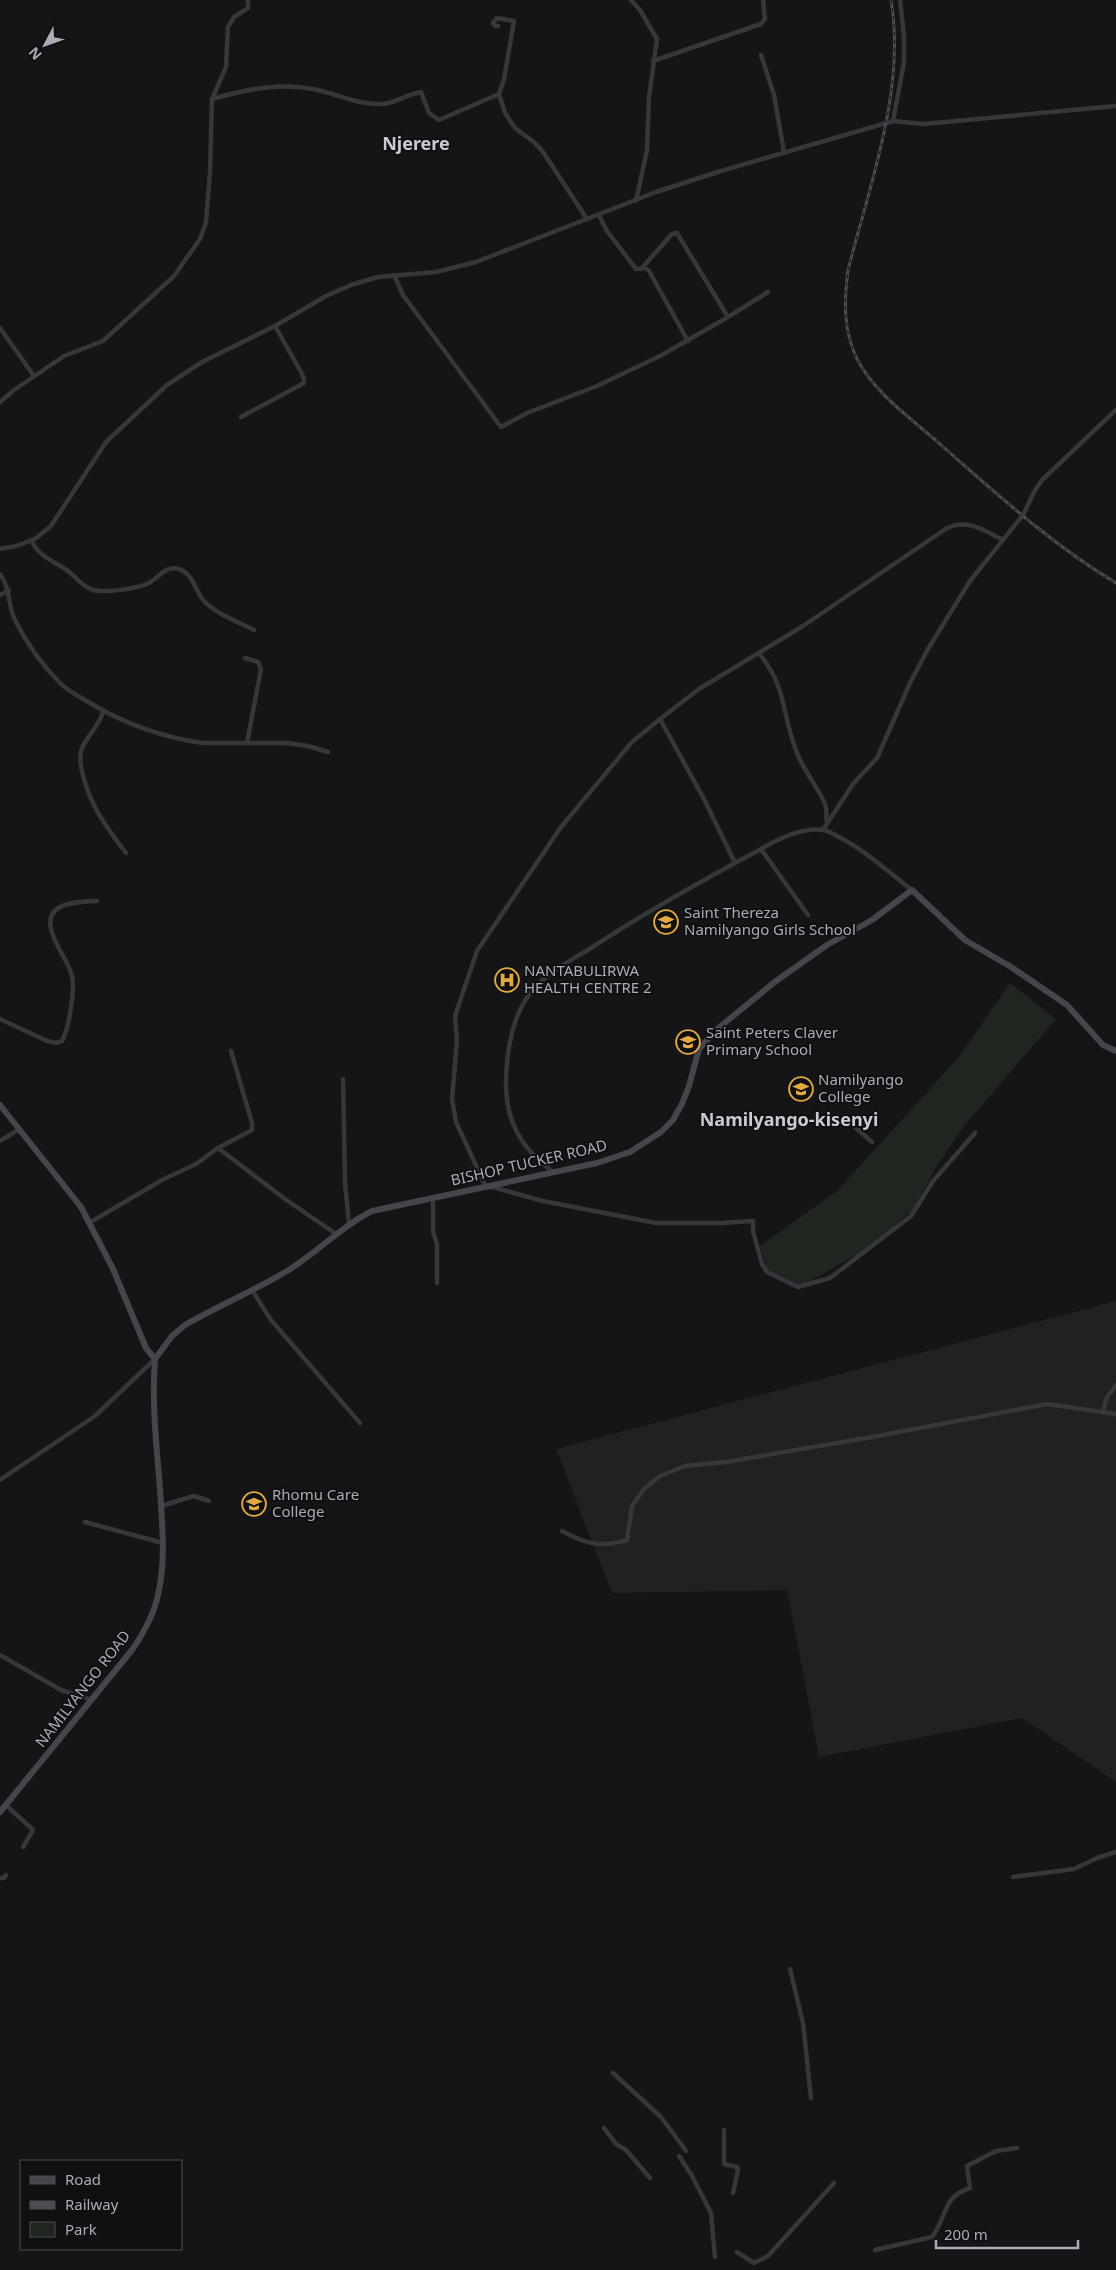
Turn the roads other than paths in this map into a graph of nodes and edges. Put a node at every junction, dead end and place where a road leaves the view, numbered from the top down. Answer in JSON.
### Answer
{"nodes":[{"id":1,"x":248,"y":0,"type":"edge"},
{"id":2,"x":631,"y":0,"type":"edge"},
{"id":3,"x":763,"y":0,"type":"edge"},
{"id":4,"x":900,"y":0,"type":"edge"},
{"id":5,"x":498,"y":26,"type":"dead end"},
{"id":6,"x":761,"y":55,"type":"dead end"},
{"id":7,"x":653,"y":61,"type":"junction"},
{"id":8,"x":499,"y":94,"type":"junction"},
{"id":9,"x":212,"y":99,"type":"junction"},
{"id":10,"x":1116,"y":106,"type":"edge"},
{"id":11,"x":893,"y":121,"type":"junction"},
{"id":12,"x":784,"y":152,"type":"junction"},
{"id":13,"x":636,"y":200,"type":"junction"},
{"id":14,"x":599,"y":215,"type":"junction"},
{"id":15,"x":587,"y":219,"type":"junction"},
{"id":16,"x":640,"y":270,"type":"junction"},
{"id":17,"x":394,"y":274,"type":"junction"},
{"id":18,"x":768,"y":292,"type":"dead end"},
{"id":19,"x":728,"y":317,"type":"junction"},
{"id":20,"x":275,"y":326,"type":"junction"},
{"id":21,"x":0,"y":328,"type":"edge"},
{"id":22,"x":0,"y":335,"type":"edge"},
{"id":23,"x":7,"y":338,"type":"junction"},
{"id":24,"x":688,"y":341,"type":"junction"},
{"id":25,"x":34,"y":376,"type":"junction"},
{"id":26,"x":0,"y":402,"type":"edge"},
{"id":27,"x":1116,"y":410,"type":"edge"},
{"id":28,"x":241,"y":417,"type":"dead end"},
{"id":29,"x":31,"y":540,"type":"junction"},
{"id":30,"x":1003,"y":540,"type":"junction"},
{"id":31,"x":0,"y":548,"type":"edge"},
{"id":32,"x":0,"y":574,"type":"edge"},
{"id":33,"x":9,"y":590,"type":"junction"},
{"id":34,"x":0,"y":595,"type":"edge"},
{"id":35,"x":254,"y":630,"type":"dead end"},
{"id":36,"x":759,"y":653,"type":"junction"},
{"id":37,"x":245,"y":658,"type":"dead end"},
{"id":38,"x":103,"y":712,"type":"junction"},
{"id":39,"x":660,"y":719,"type":"junction"},
{"id":40,"x":247,"y":743,"type":"junction"},
{"id":41,"x":328,"y":752,"type":"dead end"},
{"id":42,"x":827,"y":823,"type":"junction"},
{"id":43,"x":823,"y":830,"type":"junction"},
{"id":44,"x":761,"y":849,"type":"junction"},
{"id":45,"x":126,"y":853,"type":"dead end"},
{"id":46,"x":735,"y":863,"type":"junction"},
{"id":47,"x":912,"y":890,"type":"junction"},
{"id":48,"x":97,"y":901,"type":"dead end"},
{"id":49,"x":808,"y":915,"type":"dead end"},
{"id":50,"x":0,"y":1019,"type":"edge"},
{"id":51,"x":231,"y":1051,"type":"dead end"},
{"id":52,"x":1116,"y":1051,"type":"edge"},
{"id":53,"x":343,"y":1078,"type":"dead end"},
{"id":54,"x":0,"y":1105,"type":"edge"},
{"id":55,"x":856,"y":1128,"type":"dead end"},
{"id":56,"x":18,"y":1130,"type":"junction"},
{"id":57,"x":975,"y":1133,"type":"dead end"},
{"id":58,"x":0,"y":1141,"type":"edge"},
{"id":59,"x":872,"y":1142,"type":"dead end"},
{"id":60,"x":218,"y":1148,"type":"junction"},
{"id":61,"x":554,"y":1172,"type":"junction"},
{"id":62,"x":484,"y":1186,"type":"junction"},
{"id":63,"x":433,"y":1197,"type":"junction"},
{"id":64,"x":89,"y":1223,"type":"junction"},
{"id":65,"x":349,"y":1223,"type":"junction"},
{"id":66,"x":336,"y":1234,"type":"junction"},
{"id":67,"x":437,"y":1283,"type":"dead end"},
{"id":68,"x":252,"y":1290,"type":"junction"},
{"id":69,"x":155,"y":1360,"type":"junction"},
{"id":70,"x":1116,"y":1385,"type":"edge"},
{"id":71,"x":1103,"y":1411,"type":"junction"},
{"id":72,"x":1116,"y":1414,"type":"edge"},
{"id":73,"x":360,"y":1423,"type":"dead end"},
{"id":74,"x":0,"y":1480,"type":"edge"},
{"id":75,"x":209,"y":1501,"type":"dead end"},
{"id":76,"x":161,"y":1506,"type":"junction"},
{"id":77,"x":85,"y":1522,"type":"dead end"},
{"id":78,"x":562,"y":1531,"type":"dead end"},
{"id":79,"x":163,"y":1543,"type":"junction"},
{"id":80,"x":0,"y":1655,"type":"edge"},
{"id":81,"x":92,"y":1700,"type":"junction"},
{"id":82,"x":6,"y":1805,"type":"junction"},
{"id":83,"x":0,"y":1812,"type":"edge"},
{"id":84,"x":24,"y":1847,"type":"dead end"},
{"id":85,"x":1116,"y":1852,"type":"edge"},
{"id":86,"x":6,"y":1875,"type":"dead end"},
{"id":87,"x":1013,"y":1876,"type":"dead end"},
{"id":88,"x":0,"y":1878,"type":"edge"},
{"id":89,"x":790,"y":1969,"type":"dead end"},
{"id":90,"x":613,"y":2073,"type":"dead end"},
{"id":91,"x":811,"y":2098,"type":"dead end"},
{"id":92,"x":604,"y":2128,"type":"dead end"},
{"id":93,"x":724,"y":2130,"type":"dead end"},
{"id":94,"x":1018,"y":2148,"type":"dead end"},
{"id":95,"x":686,"y":2151,"type":"dead end"},
{"id":96,"x":679,"y":2156,"type":"dead end"},
{"id":97,"x":650,"y":2178,"type":"dead end"},
{"id":98,"x":834,"y":2183,"type":"dead end"},
{"id":99,"x":733,"y":2194,"type":"dead end"},
{"id":100,"x":875,"y":2250,"type":"dead end"},
{"id":101,"x":737,"y":2252,"type":"dead end"},
{"id":102,"x":715,"y":2257,"type":"dead end"}],
"edges":[{"from":1,"to":9,"type":"street"},
{"from":2,"to":7,"type":"street"},
{"from":3,"to":7,"type":"street"},
{"from":4,"to":11,"type":"street"},
{"from":5,"to":8,"type":"street"},
{"from":6,"to":12,"type":"street"},
{"from":7,"to":13,"type":"street"},
{"from":8,"to":9,"type":"street"},
{"from":8,"to":15,"type":"street"},
{"from":9,"to":25,"type":"street"},
{"from":10,"to":11,"type":"street"},
{"from":11,"to":12,"type":"street"},
{"from":12,"to":13,"type":"street"},
{"from":13,"to":14,"type":"street"},
{"from":14,"to":15,"type":"street"},
{"from":14,"to":16,"type":"street"},
{"from":15,"to":17,"type":"street"},
{"from":16,"to":19,"type":"street"},
{"from":16,"to":24,"type":"street"},
{"from":17,"to":20,"type":"street"},
{"from":17,"to":24,"type":"street"},
{"from":18,"to":19,"type":"street"},
{"from":19,"to":24,"type":"street"},
{"from":20,"to":28,"type":"street"},
{"from":20,"to":29,"type":"street"},
{"from":21,"to":23,"type":"street"},
{"from":22,"to":23,"type":"street"},
{"from":23,"to":25,"type":"street"},
{"from":25,"to":26,"type":"street"},
{"from":27,"to":30,"type":"street"},
{"from":29,"to":31,"type":"street"},
{"from":29,"to":35,"type":"street"},
{"from":30,"to":36,"type":"street"},
{"from":30,"to":42,"type":"street"},
{"from":32,"to":33,"type":"street"},
{"from":33,"to":34,"type":"street"},
{"from":33,"to":38,"type":"street"},
{"from":36,"to":39,"type":"street"},
{"from":36,"to":42,"type":"street"},
{"from":37,"to":40,"type":"street"},
{"from":38,"to":40,"type":"street"},
{"from":38,"to":45,"type":"street"},
{"from":39,"to":46,"type":"street"},
{"from":39,"to":62,"type":"street"},
{"from":40,"to":41,"type":"street"},
{"from":42,"to":43,"type":"street"},
{"from":43,"to":44,"type":"street"},
{"from":43,"to":47,"type":"street"},
{"from":44,"to":46,"type":"street"},
{"from":44,"to":49,"type":"street"},
{"from":46,"to":61,"type":"street"},
{"from":47,"to":52,"type":"main road"},
{"from":47,"to":61,"type":"main road","name":"BISHOP TUCKER ROAD"},
{"from":48,"to":50,"type":"street"},
{"from":51,"to":60,"type":"street"},
{"from":53,"to":65,"type":"street"},
{"from":54,"to":56,"type":"main road"},
{"from":55,"to":59,"type":"street"},
{"from":56,"to":58,"type":"street"},
{"from":56,"to":64,"type":"main road"},
{"from":57,"to":62,"type":"street"},
{"from":60,"to":64,"type":"street"},
{"from":60,"to":66,"type":"street"},
{"from":61,"to":62,"type":"main road","name":"BISHOP TUCKER ROAD"},
{"from":62,"to":63,"type":"main road","name":"BISHOP TUCKER ROAD"},
{"from":63,"to":65,"type":"main road","name":"BISHOP TUCKER ROAD"},
{"from":63,"to":67,"type":"street"},
{"from":64,"to":69,"type":"main road"},
{"from":65,"to":66,"type":"main road","name":"BISHOP TUCKER ROAD"},
{"from":66,"to":68,"type":"main road","name":"BISHOP TUCKER ROAD"},
{"from":68,"to":69,"type":"main road","name":"BISHOP TUCKER ROAD"},
{"from":68,"to":73,"type":"street"},
{"from":69,"to":74,"type":"street"},
{"from":69,"to":76,"type":"main road","name":"NAMILYANGO ROAD"},
{"from":70,"to":71,"type":"street"},
{"from":71,"to":72,"type":"street"},
{"from":71,"to":78,"type":"street"},
{"from":75,"to":76,"type":"street"},
{"from":76,"to":79,"type":"main road","name":"NAMILYANGO ROAD"},
{"from":77,"to":79,"type":"street"},
{"from":79,"to":81,"type":"main road","name":"NAMILYANGO ROAD"},
{"from":80,"to":81,"type":"street"},
{"from":81,"to":82,"type":"main road","name":"NAMILYANGO ROAD"},
{"from":82,"to":83,"type":"main road","name":"NAMILYANGO ROAD"},
{"from":82,"to":84,"type":"street"},
{"from":85,"to":87,"type":"street"},
{"from":86,"to":88,"type":"street"},
{"from":89,"to":91,"type":"street"},
{"from":90,"to":95,"type":"street"},
{"from":92,"to":97,"type":"street"},
{"from":93,"to":99,"type":"street"},
{"from":94,"to":100,"type":"street"},
{"from":96,"to":102,"type":"street"},
{"from":98,"to":101,"type":"street"}]}
